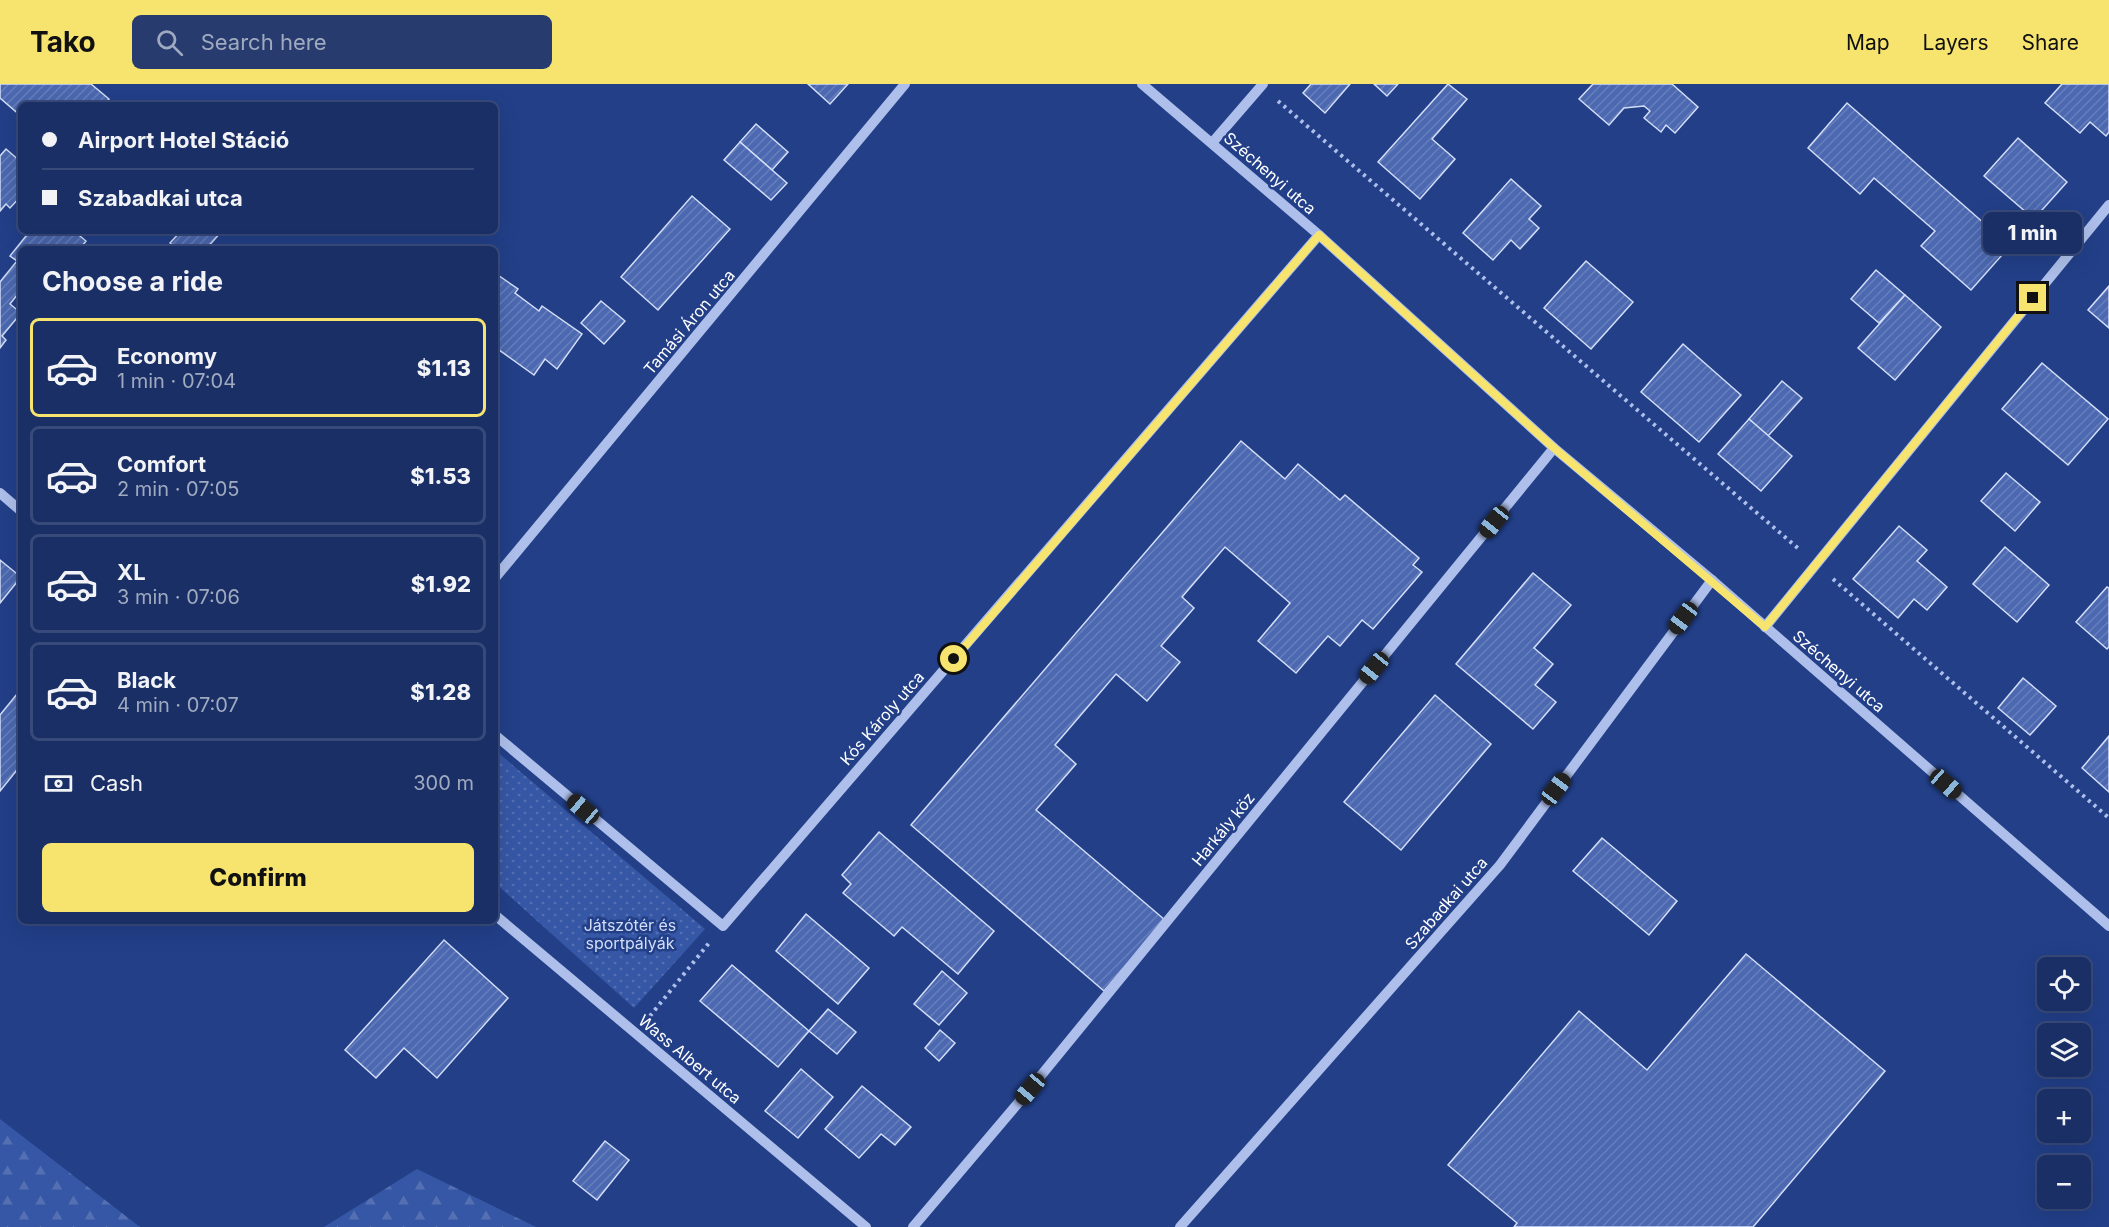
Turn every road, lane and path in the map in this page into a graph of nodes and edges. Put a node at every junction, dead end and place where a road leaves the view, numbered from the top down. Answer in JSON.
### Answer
{"nodes":[{"id":1,"x":905,"y":84,"type":"edge"},
{"id":2,"x":1142,"y":84,"type":"edge"},
{"id":3,"x":1262,"y":85,"type":"edge"},
{"id":4,"x":1212,"y":143,"type":"junction"},
{"id":5,"x":2108,"y":208,"type":"edge"},
{"id":6,"x":1319,"y":235,"type":"junction"},
{"id":7,"x":1554,"y":448,"type":"junction"},
{"id":8,"x":0,"y":493,"type":"edge"},
{"id":9,"x":18,"y":508,"type":"edge"},
{"id":10,"x":1816,"y":564,"type":"junction"},
{"id":11,"x":498,"y":574,"type":"edge"},
{"id":12,"x":1712,"y":580,"type":"junction"},
{"id":13,"x":1765,"y":627,"type":"junction"},
{"id":14,"x":498,"y":738,"type":"edge"},
{"id":15,"x":2109,"y":818,"type":"edge"},
{"id":16,"x":498,"y":918,"type":"edge"},
{"id":17,"x":723,"y":926,"type":"junction"},
{"id":18,"x":2109,"y":926,"type":"edge"},
{"id":19,"x":636,"y":1033,"type":"junction"},
{"id":20,"x":866,"y":1227,"type":"edge"},
{"id":21,"x":913,"y":1227,"type":"edge"},
{"id":22,"x":1180,"y":1227,"type":"edge"}],
"edges":[{"from":1,"to":11,"type":"street","name":"Tamási Áron utca"},
{"from":2,"to":4,"type":"street","name":"Széchenyi utca"},
{"from":3,"to":4,"type":"street"},
{"from":3,"to":10,"type":"path"},
{"from":4,"to":6,"type":"street","name":"Széchenyi utca"},
{"from":5,"to":10,"type":"street"},
{"from":6,"to":7,"type":"street","name":"Széchenyi utca"},
{"from":6,"to":17,"type":"street","name":"Kós Károly utca"},
{"from":7,"to":12,"type":"street","name":"Széchenyi utca"},
{"from":7,"to":21,"type":"street","name":"Harkály köz"},
{"from":8,"to":9,"type":"street"},
{"from":10,"to":13,"type":"street"},
{"from":10,"to":15,"type":"path"},
{"from":12,"to":13,"type":"street","name":"Széchenyi utca"},
{"from":12,"to":22,"type":"street","name":"Szabadkai utca"},
{"from":13,"to":18,"type":"street","name":"Széchenyi utca"},
{"from":14,"to":17,"type":"street"},
{"from":16,"to":19,"type":"street","name":"Wass Albert utca"},
{"from":17,"to":19,"type":"path"},
{"from":19,"to":20,"type":"street","name":"Wass Albert utca"}]}
